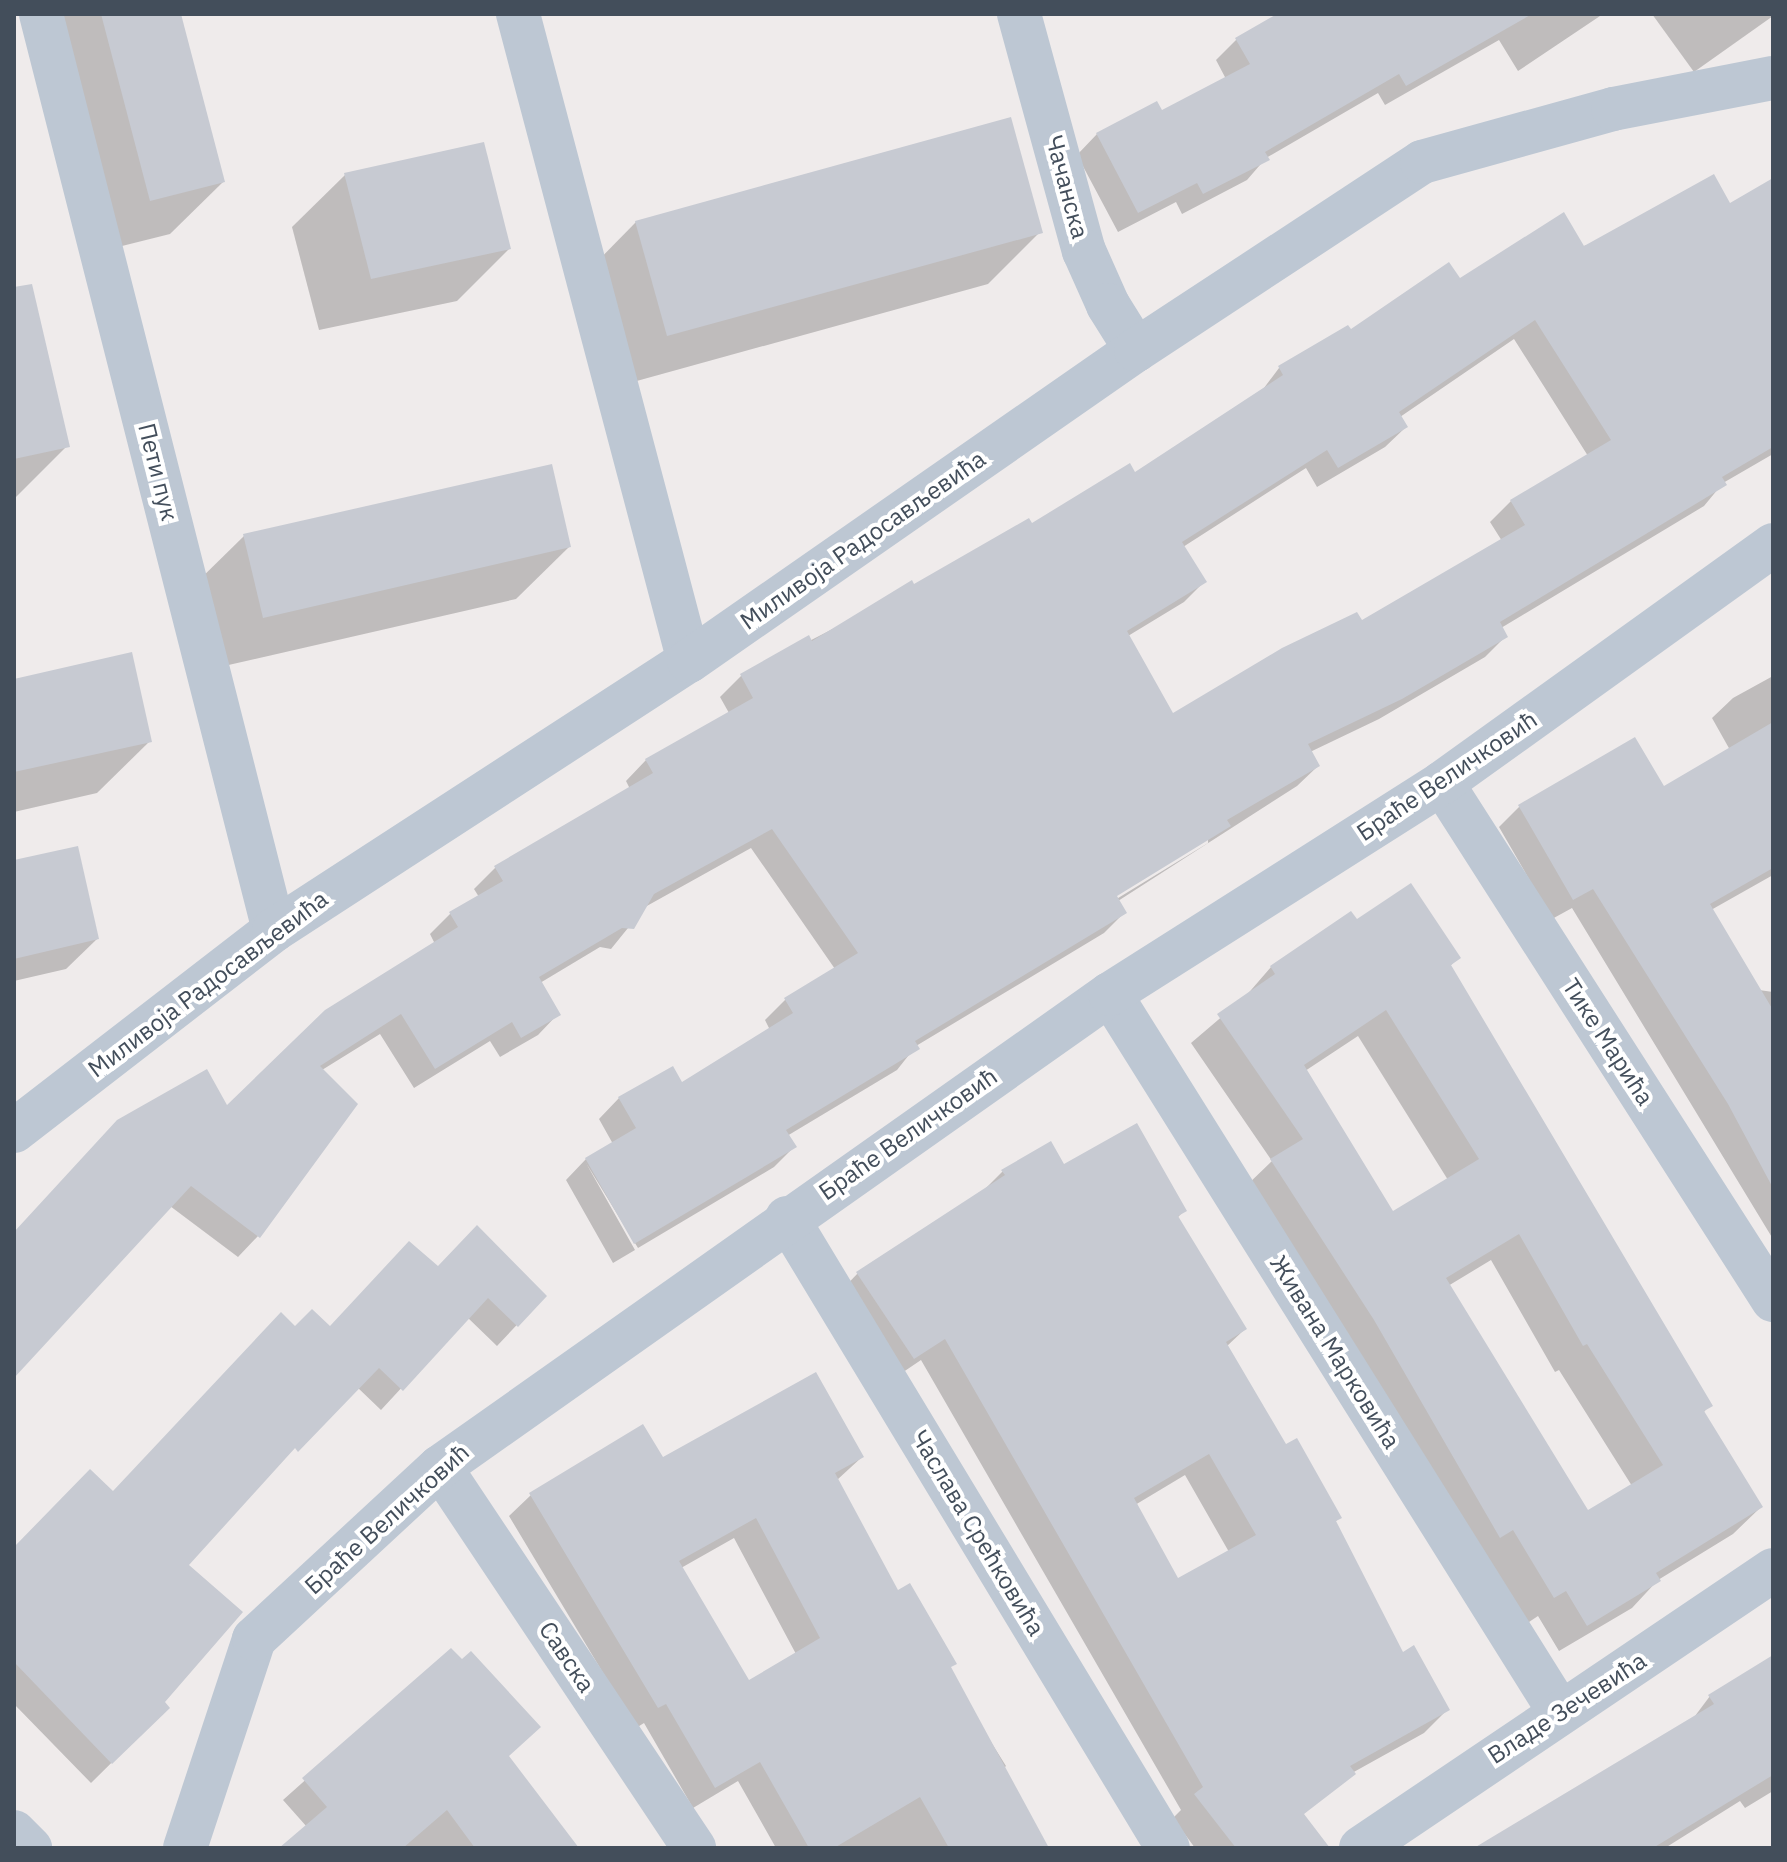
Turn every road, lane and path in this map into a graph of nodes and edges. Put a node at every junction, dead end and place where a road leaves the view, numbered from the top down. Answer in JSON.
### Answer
{"nodes":[{"id":1,"x":41,"y":14,"type":"edge"},
{"id":2,"x":518,"y":14,"type":"edge"},
{"id":3,"x":1019,"y":14,"type":"edge"},
{"id":4,"x":1773,"y":78,"type":"edge"},
{"id":5,"x":1136,"y":350,"type":"junction"},
{"id":6,"x":1773,"y":545,"type":"edge"},
{"id":7,"x":689,"y":661,"type":"junction"},
{"id":8,"x":1442,"y":783,"type":"junction"},
{"id":9,"x":274,"y":930,"type":"junction"},
{"id":10,"x":1110,"y":994,"type":"junction"},
{"id":11,"x":14,"y":1131,"type":"edge"},
{"id":12,"x":787,"y":1218,"type":"junction"},
{"id":13,"x":1773,"y":1300,"type":"edge"},
{"id":14,"x":440,"y":1467,"type":"junction"},
{"id":15,"x":1773,"y":1570,"type":"edge"},
{"id":16,"x":1559,"y":1711,"type":"junction"},
{"id":17,"x":14,"y":1832,"type":"edge"},
{"id":18,"x":30,"y":1848,"type":"edge"},
{"id":19,"x":185,"y":1848,"type":"edge"},
{"id":20,"x":694,"y":1848,"type":"edge"},
{"id":21,"x":1168,"y":1848,"type":"edge"},
{"id":22,"x":1361,"y":1848,"type":"edge"}],
"edges":[{"from":1,"to":9,"type":"street","name":"Пети пук"},
{"from":2,"to":7,"type":"street"},
{"from":3,"to":5,"type":"street","name":"Чачанска"},
{"from":4,"to":5,"type":"street","name":"Миливоја Радосављевића"},
{"from":5,"to":7,"type":"street","name":"Миливоја Радосављевића"},
{"from":6,"to":8,"type":"street","name":"Браће Величковић"},
{"from":7,"to":9,"type":"street","name":"Миливоја Радосављевића"},
{"from":8,"to":10,"type":"street","name":"Браће Величковић"},
{"from":8,"to":13,"type":"street","name":"Тике Марића"},
{"from":9,"to":11,"type":"street","name":"Миливоја Радосављевића"},
{"from":10,"to":12,"type":"street","name":"Браће Величковић"},
{"from":10,"to":16,"type":"street","name":"Живана Марковића"},
{"from":12,"to":14,"type":"street","name":"Браће Величковић"},
{"from":12,"to":21,"type":"street","name":"Часлава Срећковића"},
{"from":14,"to":19,"type":"street","name":"Браће Величковић"},
{"from":14,"to":20,"type":"street","name":"Савска"},
{"from":15,"to":16,"type":"street","name":"Владе Зечевића"},
{"from":16,"to":22,"type":"street","name":"Владе Зечевића"},
{"from":17,"to":18,"type":"street"}]}
